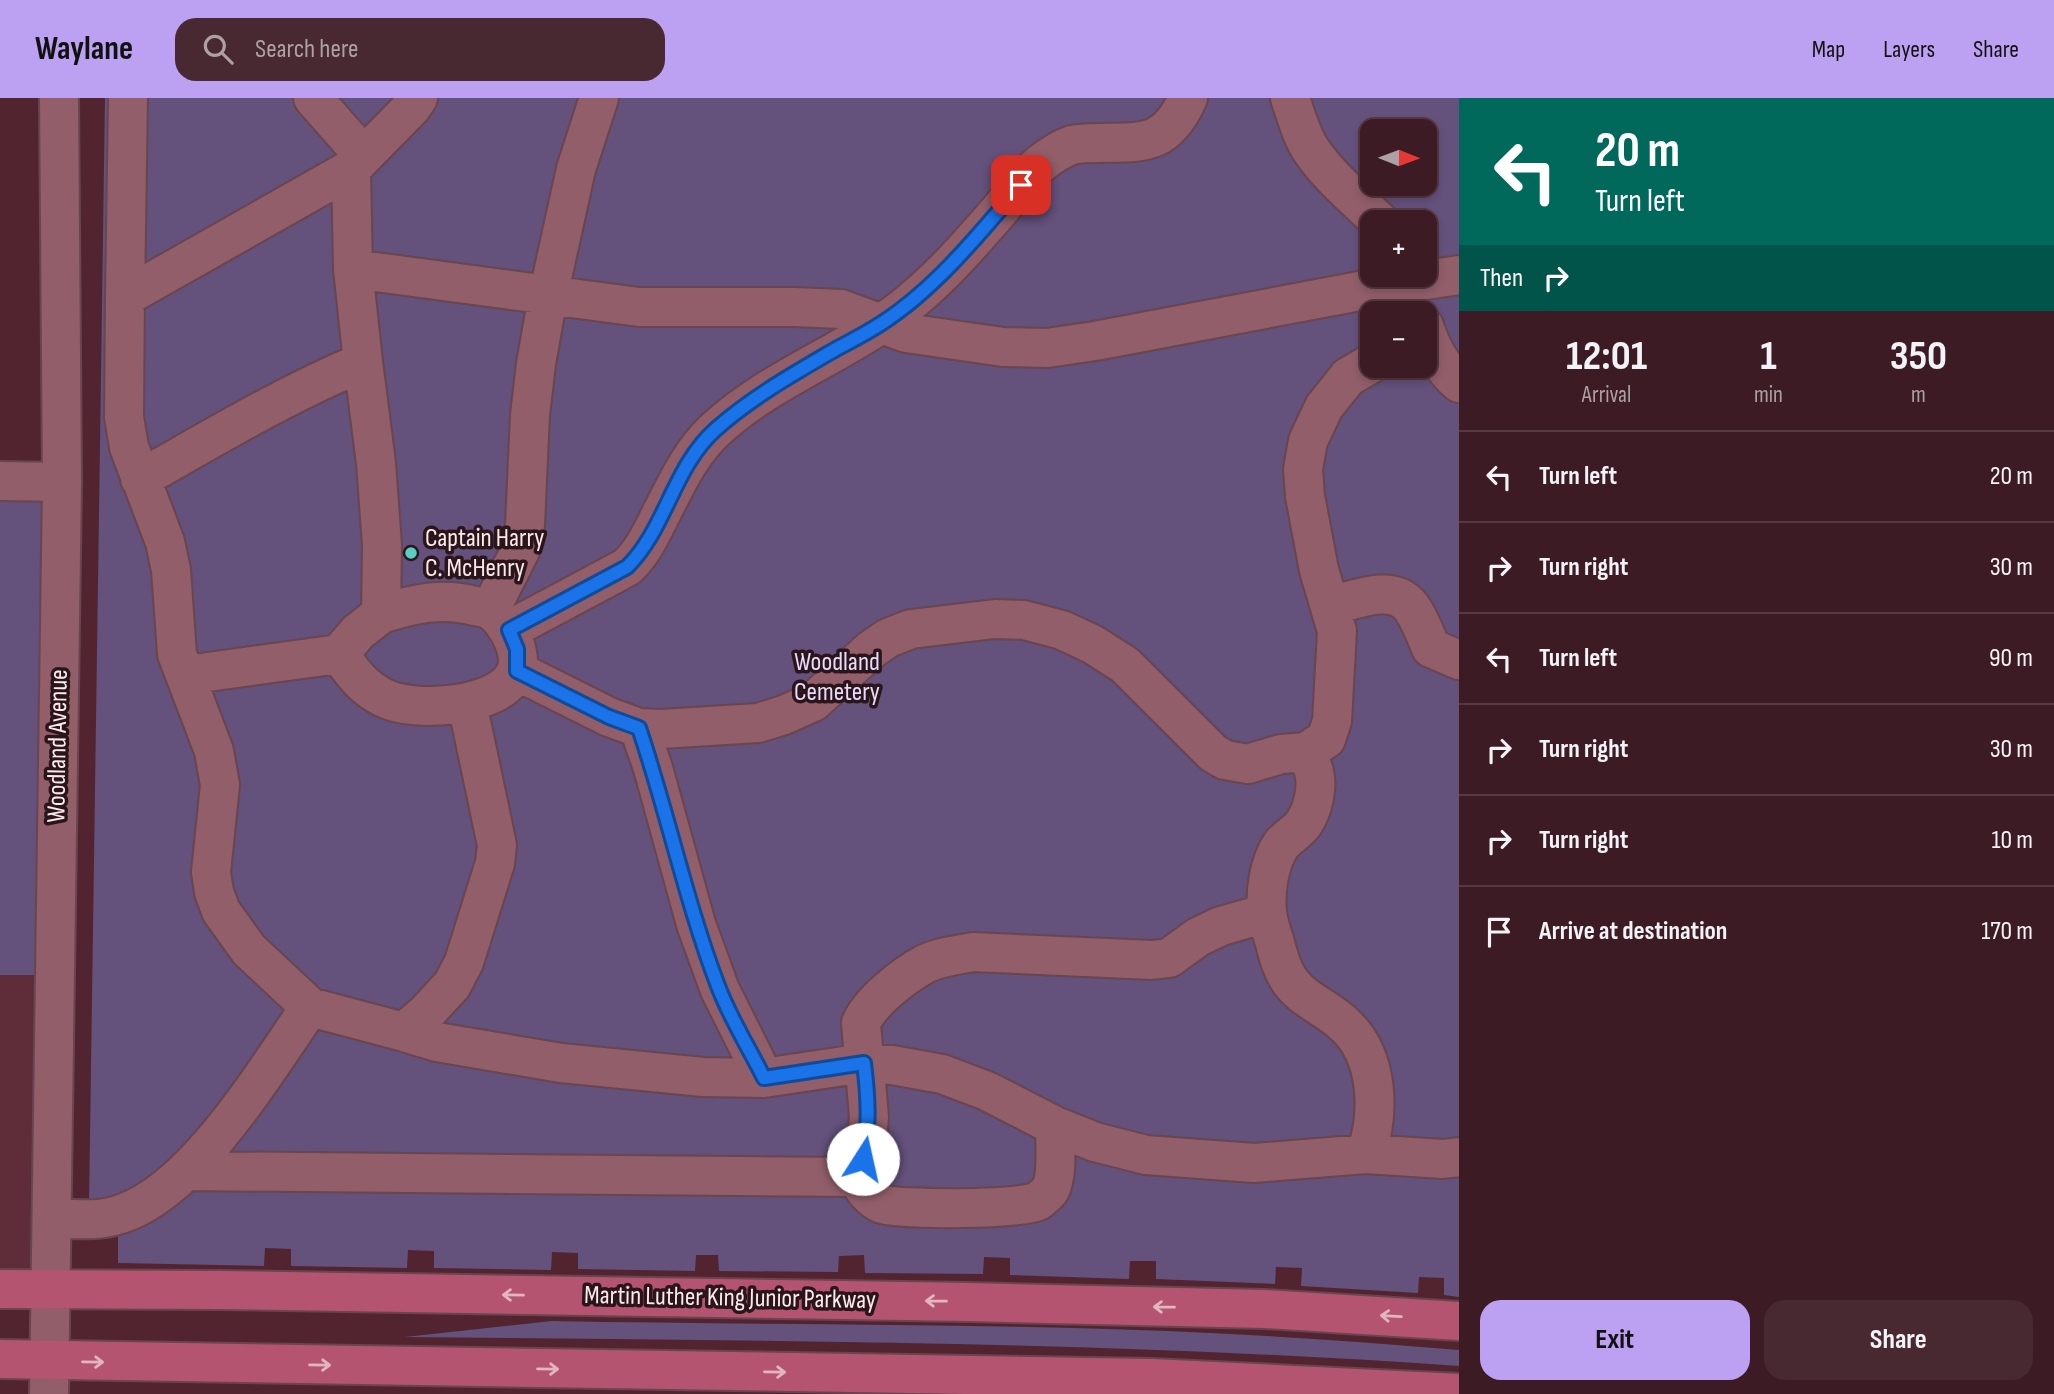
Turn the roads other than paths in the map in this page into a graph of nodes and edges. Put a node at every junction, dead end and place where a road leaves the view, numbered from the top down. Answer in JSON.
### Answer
{"nodes":[{"id":1,"x":60,"y":98,"type":"edge"},
{"id":2,"x":128,"y":98,"type":"edge"},
{"id":3,"x":313,"y":98,"type":"edge"},
{"id":4,"x":418,"y":98,"type":"edge"},
{"id":5,"x":599,"y":98,"type":"edge"},
{"id":6,"x":1188,"y":98,"type":"edge"},
{"id":7,"x":1290,"y":98,"type":"edge"},
{"id":8,"x":357,"y":162,"type":"junction"},
{"id":9,"x":1367,"y":210,"type":"edge"},
{"id":10,"x":353,"y":269,"type":"junction"},
{"id":11,"x":1459,"y":275,"type":"edge"},
{"id":12,"x":548,"y":296,"type":"junction"},
{"id":13,"x":125,"y":297,"type":"junction"},
{"id":14,"x":1404,"y":301,"type":"edge"},
{"id":15,"x":1434,"y":301,"type":"edge"},
{"id":16,"x":883,"y":323,"type":"junction"},
{"id":17,"x":1437,"y":352,"type":"edge"},
{"id":18,"x":363,"y":362,"type":"junction"},
{"id":19,"x":1360,"y":370,"type":"edge"},
{"id":20,"x":1459,"y":383,"type":"edge"},
{"id":21,"x":141,"y":479,"type":"junction"},
{"id":22,"x":0,"y":481,"type":"edge"},
{"id":23,"x":62,"y":482,"type":"junction"},
{"id":24,"x":1331,"y":606,"type":"junction"},
{"id":25,"x":381,"y":614,"type":"junction"},
{"id":26,"x":500,"y":620,"type":"junction"},
{"id":27,"x":339,"y":654,"type":"junction"},
{"id":28,"x":1459,"y":660,"type":"edge"},
{"id":29,"x":517,"y":671,"type":"junction"},
{"id":30,"x":186,"y":675,"type":"junction"},
{"id":31,"x":467,"y":703,"type":"junction"},
{"id":32,"x":639,"y":728,"type":"junction"},
{"id":33,"x":1306,"y":752,"type":"junction"},
{"id":34,"x":1267,"y":913,"type":"junction"},
{"id":35,"x":310,"y":1007,"type":"junction"},
{"id":36,"x":404,"y":1032,"type":"junction"},
{"id":37,"x":864,"y":1063,"type":"junction"},
{"id":38,"x":764,"y":1078,"type":"junction"},
{"id":39,"x":1055,"y":1126,"type":"junction"},
{"id":40,"x":1366,"y":1154,"type":"junction"},
{"id":41,"x":1459,"y":1157,"type":"edge"},
{"id":42,"x":186,"y":1171,"type":"junction"},
{"id":43,"x":856,"y":1177,"type":"junction"},
{"id":44,"x":51,"y":1218,"type":"junction"},
{"id":45,"x":0,"y":1289,"type":"edge"},
{"id":46,"x":50,"y":1290,"type":"junction"},
{"id":47,"x":1459,"y":1321,"type":"edge"},
{"id":48,"x":0,"y":1359,"type":"edge"},
{"id":49,"x":49,"y":1377,"type":"edge"},
{"id":50,"x":1459,"y":1393,"type":"edge"}],
"edges":[{"from":1,"to":23,"type":"street","name":"Woodland Avenue"},
{"from":2,"to":13,"type":"street"},
{"from":3,"to":8,"type":"street"},
{"from":4,"to":8,"type":"street"},
{"from":5,"to":12,"type":"street"},
{"from":6,"to":16,"type":"street"},
{"from":7,"to":9,"type":"street"},
{"from":8,"to":10,"type":"street"},
{"from":8,"to":13,"type":"street"},
{"from":10,"to":12,"type":"street"},
{"from":10,"to":18,"type":"street"},
{"from":11,"to":15,"type":"street"},
{"from":12,"to":16,"type":"street"},
{"from":12,"to":26,"type":"street"},
{"from":13,"to":21,"type":"street"},
{"from":14,"to":16,"type":"street"},
{"from":16,"to":26,"type":"street"},
{"from":17,"to":20,"type":"street"},
{"from":18,"to":21,"type":"street"},
{"from":18,"to":25,"type":"street"},
{"from":19,"to":24,"type":"street"},
{"from":21,"to":30,"type":"street"},
{"from":22,"to":23,"type":"street"},
{"from":23,"to":44,"type":"street","name":"Woodland Avenue"},
{"from":24,"to":28,"type":"street"},
{"from":24,"to":33,"type":"street"},
{"from":25,"to":26,"type":"street"},
{"from":25,"to":27,"type":"street"},
{"from":26,"to":29,"type":"street"},
{"from":27,"to":30,"type":"street"},
{"from":27,"to":31,"type":"street"},
{"from":29,"to":31,"type":"street"},
{"from":29,"to":32,"type":"street"},
{"from":30,"to":35,"type":"street"},
{"from":31,"to":36,"type":"street"},
{"from":32,"to":33,"type":"street"},
{"from":32,"to":38,"type":"street"},
{"from":33,"to":34,"type":"street"},
{"from":34,"to":37,"type":"street"},
{"from":34,"to":40,"type":"street"},
{"from":35,"to":36,"type":"street"},
{"from":35,"to":42,"type":"street"},
{"from":36,"to":38,"type":"street"},
{"from":37,"to":38,"type":"street"},
{"from":37,"to":39,"type":"street"},
{"from":37,"to":43,"type":"street"},
{"from":39,"to":40,"type":"street"},
{"from":39,"to":43,"type":"street"},
{"from":40,"to":41,"type":"street"},
{"from":42,"to":43,"type":"street"},
{"from":42,"to":44,"type":"street"},
{"from":44,"to":46,"type":"street","name":"Woodland Avenue"},
{"from":45,"to":46,"type":"main road","name":"Martin Luther King Junior Parkway"},
{"from":47,"to":46,"type":"main road","name":"Martin Luther King Junior Parkway","one_way":true},
{"from":46,"to":49,"type":"street","name":"Woodland Avenue"},
{"from":48,"to":49,"type":"main road"},
{"from":49,"to":50,"type":"main road","one_way":true}]}
